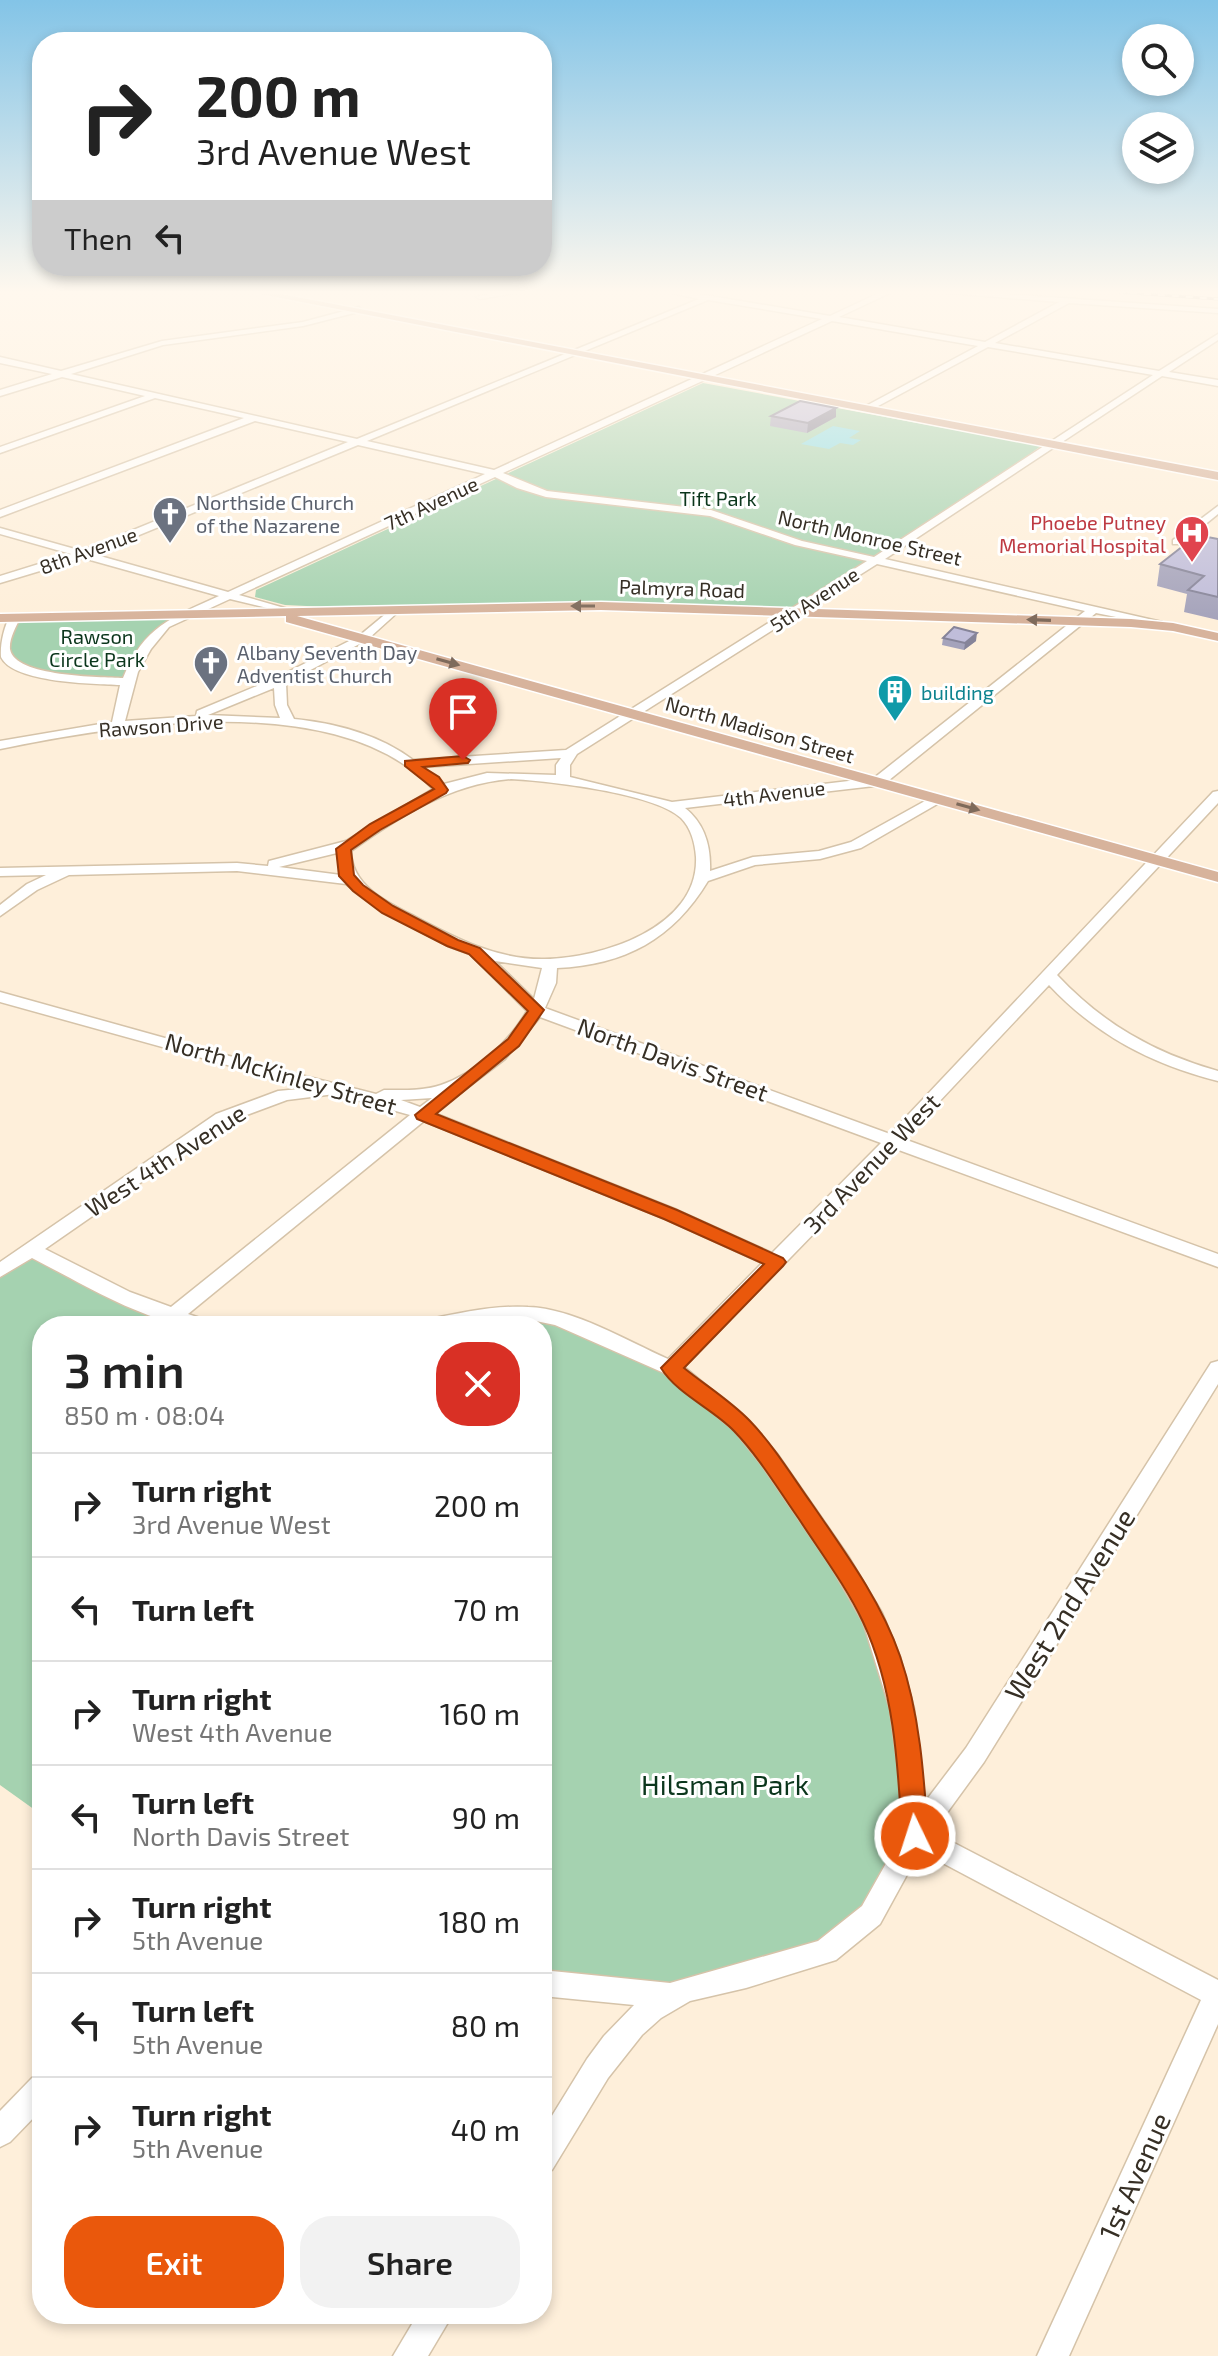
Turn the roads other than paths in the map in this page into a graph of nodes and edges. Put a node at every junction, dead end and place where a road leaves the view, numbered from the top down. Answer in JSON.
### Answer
{"nodes":[{"id":1,"x":135,"y":402,"type":"edge"},
{"id":2,"x":185,"y":402,"type":"edge"},
{"id":3,"x":450,"y":402,"type":"edge"},
{"id":4,"x":648,"y":402,"type":"edge"},
{"id":5,"x":829,"y":402,"type":"edge"},
{"id":6,"x":880,"y":402,"type":"edge"},
{"id":7,"x":1117,"y":402,"type":"edge"},
{"id":8,"x":867,"y":409,"type":"junction"},
{"id":9,"x":254,"y":418,"type":"junction"},
{"id":10,"x":357,"y":441,"type":"junction"},
{"id":11,"x":1052,"y":445,"type":"junction"},
{"id":12,"x":0,"y":450,"type":"edge"},
{"id":13,"x":495,"y":473,"type":"junction"},
{"id":14,"x":1218,"y":476,"type":"edge"},
{"id":15,"x":1218,"y":509,"type":"edge"},
{"id":16,"x":0,"y":514,"type":"edge"},
{"id":17,"x":0,"y":531,"type":"edge"},
{"id":18,"x":1177,"y":542,"type":"dead end"},
{"id":19,"x":84,"y":554,"type":"junction"},
{"id":20,"x":875,"y":560,"type":"junction"},
{"id":21,"x":0,"y":580,"type":"edge"},
{"id":22,"x":231,"y":595,"type":"junction"},
{"id":23,"x":394,"y":610,"type":"junction"},
{"id":24,"x":1094,"y":610,"type":"junction"},
{"id":25,"x":795,"y":612,"type":"junction"},
{"id":26,"x":190,"y":614,"type":"junction"},
{"id":27,"x":288,"y":615,"type":"junction"},
{"id":28,"x":7,"y":618,"type":"edge"},
{"id":29,"x":1078,"y":621,"type":"junction"},
{"id":30,"x":1173,"y":627,"type":"junction"},
{"id":31,"x":1218,"y":637,"type":"edge"},
{"id":32,"x":363,"y":638,"type":"junction"},
{"id":33,"x":280,"y":681,"type":"junction"},
{"id":34,"x":126,"y":682,"type":"junction"},
{"id":35,"x":635,"y":714,"type":"junction"},
{"id":36,"x":186,"y":719,"type":"junction"},
{"id":37,"x":289,"y":723,"type":"junction"},
{"id":38,"x":118,"y":727,"type":"junction"},
{"id":39,"x":0,"y":745,"type":"edge"},
{"id":40,"x":570,"y":754,"type":"junction"},
{"id":41,"x":410,"y":764,"type":"junction"},
{"id":42,"x":563,"y":779,"type":"junction"},
{"id":43,"x":878,"y":782,"type":"junction"},
{"id":44,"x":441,"y":790,"type":"junction"},
{"id":45,"x":1218,"y":795,"type":"edge"},
{"id":46,"x":939,"y":799,"type":"junction"},
{"id":47,"x":670,"y":806,"type":"junction"},
{"id":48,"x":348,"y":845,"type":"junction"},
{"id":49,"x":1156,"y":860,"type":"junction"},
{"id":50,"x":237,"y":867,"type":"junction"},
{"id":51,"x":73,"y":869,"type":"junction"},
{"id":52,"x":0,"y":872,"type":"edge"},
{"id":53,"x":1218,"y":877,"type":"edge"},
{"id":54,"x":702,"y":878,"type":"junction"},
{"id":55,"x":350,"y":880,"type":"junction"},
{"id":56,"x":0,"y":912,"type":"edge"},
{"id":57,"x":475,"y":951,"type":"junction"},
{"id":58,"x":550,"y":964,"type":"junction"},
{"id":59,"x":1049,"y":976,"type":"junction"},
{"id":60,"x":0,"y":997,"type":"edge"},
{"id":61,"x":536,"y":1010,"type":"junction"},
{"id":62,"x":1218,"y":1076,"type":"edge"},
{"id":63,"x":462,"y":1082,"type":"junction"},
{"id":64,"x":347,"y":1090,"type":"junction"},
{"id":65,"x":368,"y":1096,"type":"junction"},
{"id":66,"x":424,"y":1115,"type":"junction"},
{"id":67,"x":894,"y":1140,"type":"junction"},
{"id":68,"x":31,"y":1249,"type":"junction"},
{"id":69,"x":1218,"y":1261,"type":"edge"},
{"id":70,"x":776,"y":1262,"type":"junction"},
{"id":71,"x":0,"y":1271,"type":"edge"},
{"id":72,"x":173,"y":1316,"type":"joint"},
{"id":73,"x":482,"y":1316,"type":"edge"},
{"id":74,"x":546,"y":1316,"type":"edge"},
{"id":75,"x":552,"y":1317,"type":"edge"},
{"id":76,"x":671,"y":1368,"type":"junction"},
{"id":77,"x":1218,"y":1368,"type":"edge"},
{"id":78,"x":915,"y":1836,"type":"junction"},
{"id":79,"x":552,"y":1984,"type":"edge"},
{"id":80,"x":1218,"y":1995,"type":"edge"},
{"id":81,"x":671,"y":1996,"type":"junction"},
{"id":82,"x":32,"y":2098,"type":"edge"},
{"id":83,"x":0,"y":2132,"type":"edge"},
{"id":84,"x":552,"y":2144,"type":"edge"},
{"id":85,"x":430,"y":2324,"type":"edge"},
{"id":86,"x":409,"y":2356,"type":"edge"},
{"id":87,"x":1053,"y":2356,"type":"edge"}],
"edges":[{"from":1,"to":12,"type":"street"},
{"from":2,"to":9,"type":"street","name":"North Monroe Street"},
{"from":3,"to":10,"type":"street","name":"8th Avenue"},
{"from":4,"to":13,"type":"street","name":"7th Avenue"},
{"from":5,"to":8,"type":"main road"},
{"from":6,"to":8,"type":"street"},
{"from":7,"to":11,"type":"street","name":"5th Avenue"},
{"from":8,"to":11,"type":"main road"},
{"from":9,"to":10,"type":"street","name":"North Monroe Street"},
{"from":9,"to":16,"type":"street"},
{"from":10,"to":13,"type":"street","name":"North Monroe Street"},
{"from":10,"to":19,"type":"street","name":"8th Avenue"},
{"from":11,"to":14,"type":"main road"},
{"from":11,"to":20,"type":"street","name":"5th Avenue"},
{"from":13,"to":20,"type":"street","name":"North Monroe Street"},
{"from":13,"to":22,"type":"street","name":"7th Avenue"},
{"from":15,"to":18,"type":"street"},
{"from":17,"to":19,"type":"street","name":"North Madison Street"},
{"from":19,"to":21,"type":"street","name":"8th Avenue"},
{"from":19,"to":22,"type":"street","name":"North Madison Street"},
{"from":20,"to":24,"type":"street","name":"North Monroe Street"},
{"from":20,"to":25,"type":"street","name":"5th Avenue"},
{"from":22,"to":26,"type":"street","name":"7th Avenue"},
{"from":22,"to":27,"type":"street","name":"North Madison Street"},
{"from":25,"to":23,"type":"main road","name":"Palmyra Road","one_way":true},
{"from":23,"to":27,"type":"main road","name":"Palmyra Road"},
{"from":23,"to":32,"type":"street"},
{"from":24,"to":29,"type":"street"},
{"from":24,"to":30,"type":"street","name":"North Monroe Street"},
{"from":29,"to":25,"type":"main road","name":"Palmyra Road","one_way":true},
{"from":25,"to":35,"type":"street","name":"5th Avenue"},
{"from":26,"to":27,"type":"main road","name":"Palmyra Road"},
{"from":26,"to":28,"type":"main road","name":"Palmyra Road"},
{"from":26,"to":34,"type":"street","name":"7th Avenue"},
{"from":27,"to":32,"type":"main road","name":"North Madison Street"},
{"from":28,"to":34,"type":"street"},
{"from":29,"to":30,"type":"main road","name":"Palmyra Road"},
{"from":29,"to":43,"type":"street"},
{"from":30,"to":31,"type":"main road","name":"North Monroe Street"},
{"from":32,"to":33,"type":"street"},
{"from":32,"to":35,"type":"main road","name":"North Madison Street","one_way":true},
{"from":33,"to":36,"type":"street"},
{"from":33,"to":37,"type":"street"},
{"from":34,"to":38,"type":"street","name":"7th Avenue"},
{"from":35,"to":40,"type":"street","name":"5th Avenue"},
{"from":35,"to":43,"type":"main road","name":"North Madison Street"},
{"from":36,"to":37,"type":"street","name":"Rawson Drive"},
{"from":36,"to":38,"type":"street","name":"Rawson Drive"},
{"from":37,"to":41,"type":"street","name":"Rawson Drive"},
{"from":38,"to":39,"type":"street","name":"Rawson Drive"},
{"from":40,"to":41,"type":"street"},
{"from":40,"to":42,"type":"street"},
{"from":41,"to":44,"type":"street"},
{"from":42,"to":44,"type":"street"},
{"from":42,"to":47,"type":"street"},
{"from":43,"to":46,"type":"main road","name":"North Madison Street"},
{"from":43,"to":47,"type":"street","name":"4th Avenue"},
{"from":44,"to":48,"type":"street"},
{"from":45,"to":49,"type":"street","name":"3rd Avenue West"},
{"from":46,"to":49,"type":"main road","name":"North Madison Street","one_way":true},
{"from":46,"to":54,"type":"street"},
{"from":47,"to":54,"type":"street"},
{"from":48,"to":50,"type":"street"},
{"from":48,"to":55,"type":"street"},
{"from":49,"to":53,"type":"main road","name":"North Madison Street"},
{"from":49,"to":59,"type":"street","name":"3rd Avenue West"},
{"from":50,"to":51,"type":"street"},
{"from":50,"to":55,"type":"street"},
{"from":51,"to":52,"type":"street"},
{"from":51,"to":56,"type":"street"},
{"from":54,"to":58,"type":"street"},
{"from":55,"to":57,"type":"street","name":"North Davis Street"},
{"from":57,"to":58,"type":"street"},
{"from":57,"to":61,"type":"street","name":"North Davis Street"},
{"from":58,"to":61,"type":"street"},
{"from":59,"to":62,"type":"street"},
{"from":59,"to":67,"type":"street","name":"3rd Avenue West"},
{"from":60,"to":64,"type":"street","name":"North McKinley Street"},
{"from":61,"to":63,"type":"street"},
{"from":61,"to":67,"type":"street","name":"North Davis Street"},
{"from":63,"to":65,"type":"street"},
{"from":63,"to":66,"type":"street"},
{"from":64,"to":65,"type":"street","name":"North McKinley Street"},
{"from":64,"to":68,"type":"street","name":"West 4th Avenue"},
{"from":65,"to":66,"type":"street","name":"North McKinley Street"},
{"from":66,"to":70,"type":"street","name":"North McKinley Street"},
{"from":66,"to":72,"type":"street"},
{"from":67,"to":69,"type":"street","name":"North Davis Street"},
{"from":67,"to":70,"type":"street","name":"3rd Avenue West"},
{"from":68,"to":71,"type":"street","name":"West 4th Avenue"},
{"from":68,"to":72,"type":"street"},
{"from":70,"to":76,"type":"street","name":"3rd Avenue West"},
{"from":73,"to":74,"type":"street"},
{"from":75,"to":76,"type":"street"},
{"from":76,"to":78,"type":"street"},
{"from":77,"to":78,"type":"street","name":"West 2nd Avenue"},
{"from":78,"to":80,"type":"street"},
{"from":78,"to":81,"type":"street"},
{"from":79,"to":81,"type":"street"},
{"from":80,"to":87,"type":"street","name":"1st Avenue"},
{"from":81,"to":84,"type":"street"},
{"from":82,"to":83,"type":"street"},
{"from":85,"to":86,"type":"street"}]}
